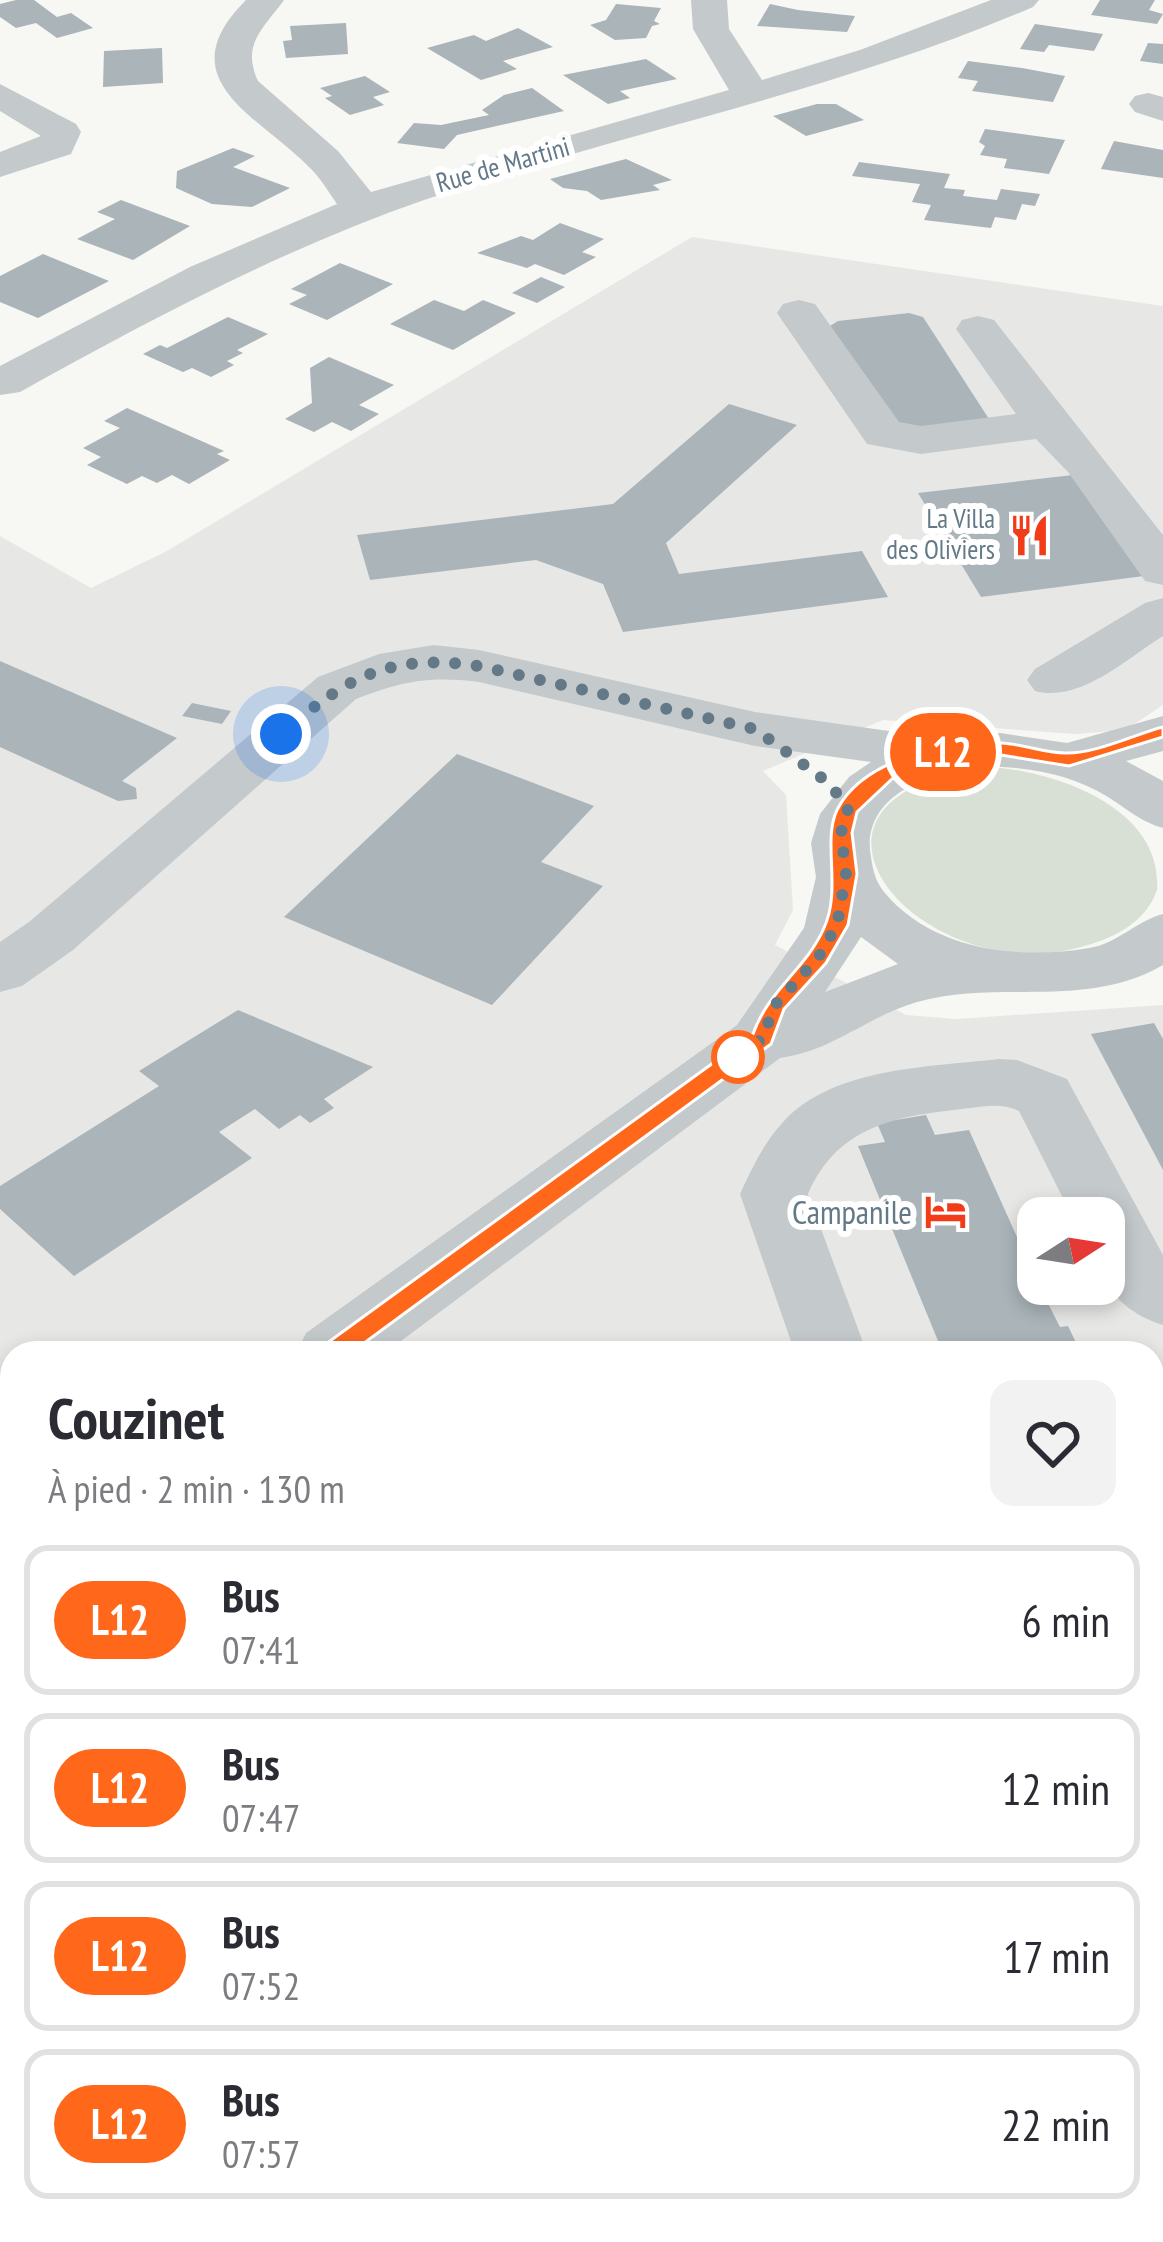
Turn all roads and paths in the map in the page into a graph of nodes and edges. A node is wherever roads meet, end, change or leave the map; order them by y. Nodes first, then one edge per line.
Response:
1 (266, 0) edge
2 (709, 0) edge
3 (1021, 0) edge
4 (727, 52) junction
5 (804, 79) junction
6 (754, 93) junction
7 (0, 95) edge
8 (319, 154) junction
9 (0, 165) edge
10 (413, 190) junction
11 (366, 208) junction
12 (799, 313) dead end
13 (978, 329) dead end
14 (1, 390) edge
15 (1047, 424) junction
16 (1085, 462) junction
17 (907, 483) dead end
18 (1163, 570) edge
19 (1163, 614) edge
20 (1054, 680) dead end
21 (755, 729) junction
22 (1163, 733) edge
23 (933, 754) junction
24 (1069, 760) junction
25 (848, 809) junction
26 (1163, 810) edge
27 (846, 874) junction
28 (1163, 934) edge
29 (51, 936) junction
30 (981, 970) junction
31 (1137, 970) edge
32 (0, 971) edge
33 (0, 1021) edge
34 (763, 1038) junction
35 (1163, 1298) edge
36 (348, 1341) edge
37 (827, 1341) edge

1 - 8 street
2 - 4 street
3 - 5 street, Rue de Martini
4 - 5 street
4 - 6 street
5 - 6 street, Rue de Martini
6 - 10 street, Rue de Martini
7 - 9 street
8 - 10 street
8 - 11 street
10 - 11 street, Rue de Martini
11 - 14 street, Rue de Martini
12 - 15 street
13 - 15 street
15 - 16 street
16 - 17 street
16 - 18 street
19 - 20 street
21 - 23 street
21 - 25 street
21 - 29 street
22 - 24 street
23 - 24 street
23 - 25 street
24 - 26 street
25 - 27 street
27 - 30 street
27 - 34 street
28 - 31 street
29 - 32 street
29 - 33 street
30 - 31 street
30 - 34 street
34 - 36 street
35 - 37 street

